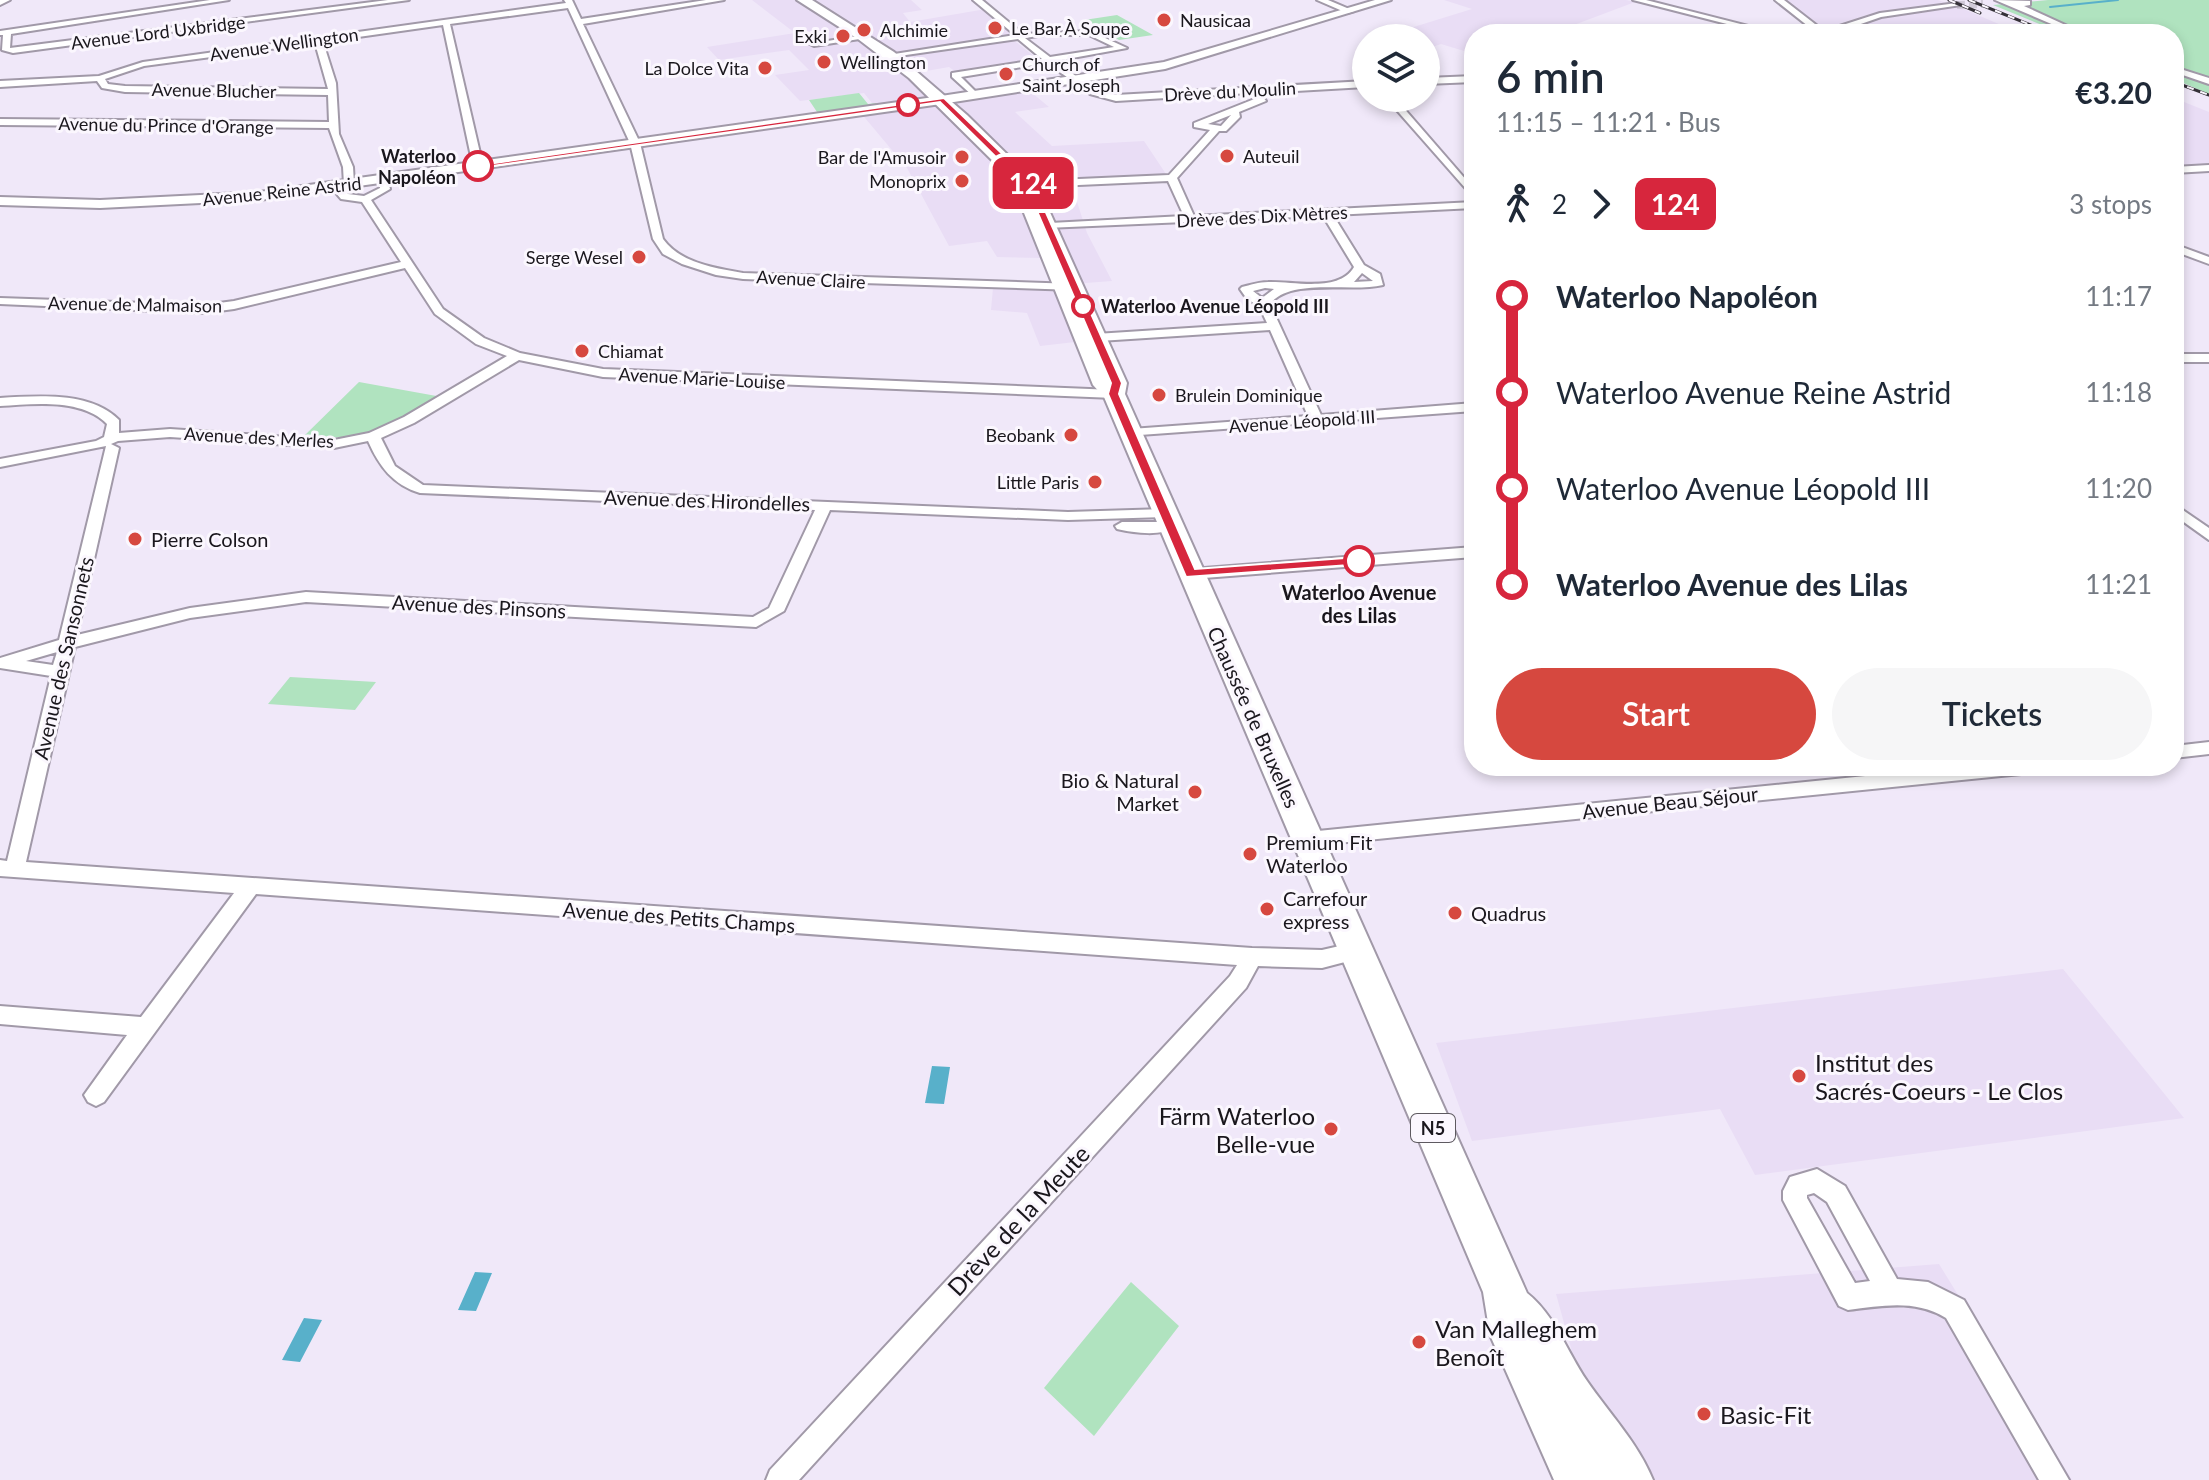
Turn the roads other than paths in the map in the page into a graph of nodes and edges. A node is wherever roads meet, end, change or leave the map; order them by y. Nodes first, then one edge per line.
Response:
1 (225, 0) edge
2 (405, 0) edge
3 (720, 0) edge
4 (803, 0) edge
5 (977, 0) edge
6 (1321, 0) edge
7 (1386, 0) edge
8 (1637, 0) edge
9 (1779, 0) edge
10 (1995, 1) edge
11 (569, 2) edge
12 (2016, 3) edge
13 (117, 5) dead end
14 (1957, 5) dead end
15 (1350, 11) junction
16 (99, 18) junction
17 (446, 21) junction
18 (579, 22) junction
19 (1735, 24) edge
20 (1810, 24) edge
21 (1853, 24) edge
22 (2060, 24) edge
23 (3, 32) edge
24 (1019, 34) junction
25 (866, 36) junction
26 (318, 39) junction
27 (992, 40) junction
28 (821, 46) dead end
29 (892, 55) junction
30 (960, 56) dead end
31 (1049, 61) junction
32 (2184, 72) edge
33 (100, 78) junction
34 (1074, 79) junction
35 (1464, 79) edge
36 (1440, 80) edge
37 (2209, 81) edge
38 (0, 84) edge
39 (1352, 85) edge
40 (1251, 90) junction
41 (333, 92) junction
42 (974, 94) junction
43 (1094, 94) dead end
44 (941, 100) junction
45 (1233, 111) junction
46 (1402, 112) edge
47 (0, 122) edge
48 (332, 125) junction
49 (1215, 130) junction
50 (635, 143) junction
51 (478, 166) junction
52 (2209, 168) edge
53 (2184, 169) edge
54 (1172, 178) junction
55 (384, 179) junction
56 (1464, 183) edge
57 (342, 185) junction
58 (1025, 185) junction
59 (365, 199) junction
60 (0, 201) edge
61 (1464, 206) edge
62 (1327, 213) junction
63 (1190, 219) junction
64 (1045, 230) junction
65 (2184, 251) edge
66 (2209, 261) edge
67 (409, 264) junction
68 (1360, 267) junction
69 (1337, 283) junction
70 (1294, 287) junction
71 (1069, 288) junction
72 (0, 301) edge
73 (1264, 304) junction
74 (1273, 326) junction
75 (1090, 338) junction
76 (517, 356) junction
77 (2184, 358) edge
78 (2209, 358) edge
79 (1114, 394) junction
80 (0, 402) edge
81 (1464, 408) edge
82 (1317, 420) junction
83 (1131, 433) junction
84 (373, 436) junction
85 (112, 442) junction
86 (0, 463) edge
87 (825, 505) junction
88 (2184, 516) edge
89 (1168, 520) junction
90 (2209, 535) edge
91 (1464, 553) edge
92 (1191, 574) junction
93 (67, 642) junction
94 (1, 663) edge
95 (60, 672) junction
96 (2209, 748) edge
97 (2184, 751) edge
98 (1932, 776) edge
99 (1308, 839) junction
100 (8, 869) edge
101 (249, 888) junction
102 (1357, 951) junction
103 (1252, 957) junction
104 (0, 1015) edge
105 (144, 1027) junction
106 (96, 1095) dead end
107 (1891, 1293) junction
108 (1509, 1304) junction
109 (780, 1480) edge
110 (1578, 1480) edge
111 (1629, 1480) edge
112 (2055, 1480) edge

1 - 16 street
2 - 23 street, Avenue Lord Uxbridge
3 - 18 street
4 - 25 main road, Chaussée de Bruxelles / N5
5 - 24 street
6 - 15 street
7 - 15 street, Avenue Reine Astrid
8 - 19 street
9 - 20 street
10 - 12 street
11 - 17 street, Avenue Wellington
11 - 18 street, Avenue Claire
12 - 22 street
13 - 16 street
14 - 21 street
15 - 34 street, Avenue Reine Astrid
16 - 23 street
17 - 26 street, Avenue Wellington
17 - 51 street
18 - 50 street, Avenue Claire
24 - 27 street
24 - 31 street
24 - 31 street
25 - 28 street
25 - 29 main road, Chaussée de Bruxelles / N5
26 - 33 street, Avenue Wellington
26 - 41 street
27 - 29 street
27 - 30 street
29 - 44 main road, Chaussée de Bruxelles / N5
31 - 34 street
31 - 42 street
32 - 37 street
33 - 38 street, Avenue Wellington
33 - 41 street, Avenue Blucher
34 - 42 street, Avenue Reine Astrid
35 - 36 street
39 - 40 street, Drève du Moulin
40 - 43 street, Drève du Moulin
40 - 45 street
41 - 48 street
42 - 44 street, Avenue Reine Astrid
44 - 50 street, Avenue Reine Astrid
44 - 58 main road, Chaussée de Bruxelles / N5
45 - 49 street
45 - 49 street
46 - 56 street
47 - 48 street, Avenue du Prince d'Orange
48 - 57 street
49 - 54 street
50 - 51 street, Avenue Reine Astrid
50 - 71 street, Avenue Claire
51 - 55 street, Avenue Reine Astrid
52 - 53 street
54 - 58 street
54 - 63 street
55 - 57 street, Avenue Reine Astrid
55 - 59 street
57 - 59 street
57 - 60 street, Avenue Reine Astrid
58 - 64 main road, Chaussée de Bruxelles / N5
58 - 64 main road, Chaussée de Bruxelles / N5
59 - 67 street, Avenue Marie-Louise
61 - 62 street, Drève des Dix Mètres
62 - 63 street, Drève des Dix Mètres
62 - 68 street
63 - 64 street, Drève des Dix Mètres
64 - 71 main road, Chaussée de Bruxelles / N5
65 - 66 street
67 - 72 street, Avenue de Malmaison
67 - 76 street, Avenue Marie-Louise
68 - 69 street
68 - 69 street
69 - 70 street
70 - 73 street
70 - 73 street
71 - 75 main road, Chaussée de Bruxelles / N5
73 - 74 street
74 - 75 street
74 - 82 street
75 - 79 main road, Chaussée de Bruxelles / N5
76 - 79 street, Avenue Marie-Louise
76 - 84 street, Avenue des Merles
77 - 78 street
79 - 83 main road, Chaussée de Bruxelles / N5
80 - 85 street
81 - 82 street, Avenue Léopold III
82 - 83 street, Avenue Léopold III
83 - 89 main road, Chaussée de Bruxelles / N5
84 - 85 street, Avenue des Merles
84 - 87 street, Avenue des Hirondelles
85 - 86 street, Avenue des Merles
85 - 93 street, Avenue des Sansonnets
87 - 89 street, Avenue des Hirondelles
87 - 93 street, Avenue des Pinsons
88 - 90 street
89 - 92 main road, Chaussée de Bruxelles / N5
91 - 92 street
92 - 99 main road, Chaussée de Bruxelles / N5
93 - 94 street, Avenue des Pinsons
93 - 95 street, Avenue des Sansonnets
94 - 95 street
95 - 100 street, Avenue des Sansonnets
96 - 97 street
98 - 99 street, Avenue Beau Séjour
99 - 102 main road, Chaussée de Bruxelles / N5
100 - 101 street, Avenue des Petits Champs
101 - 103 street, Avenue des Petits Champs
101 - 105 street
102 - 103 street, Avenue des Petits Champs
102 - 108 main road, Chaussée de Bruxelles / N5
103 - 109 street, Drève de la Meute
104 - 105 street
105 - 106 street
107 - 107 street
107 - 112 street
108 - 110 main road, Chaussée de Bruxelles / N5
108 - 111 main road, Chaussée de Bruxelles / N5

